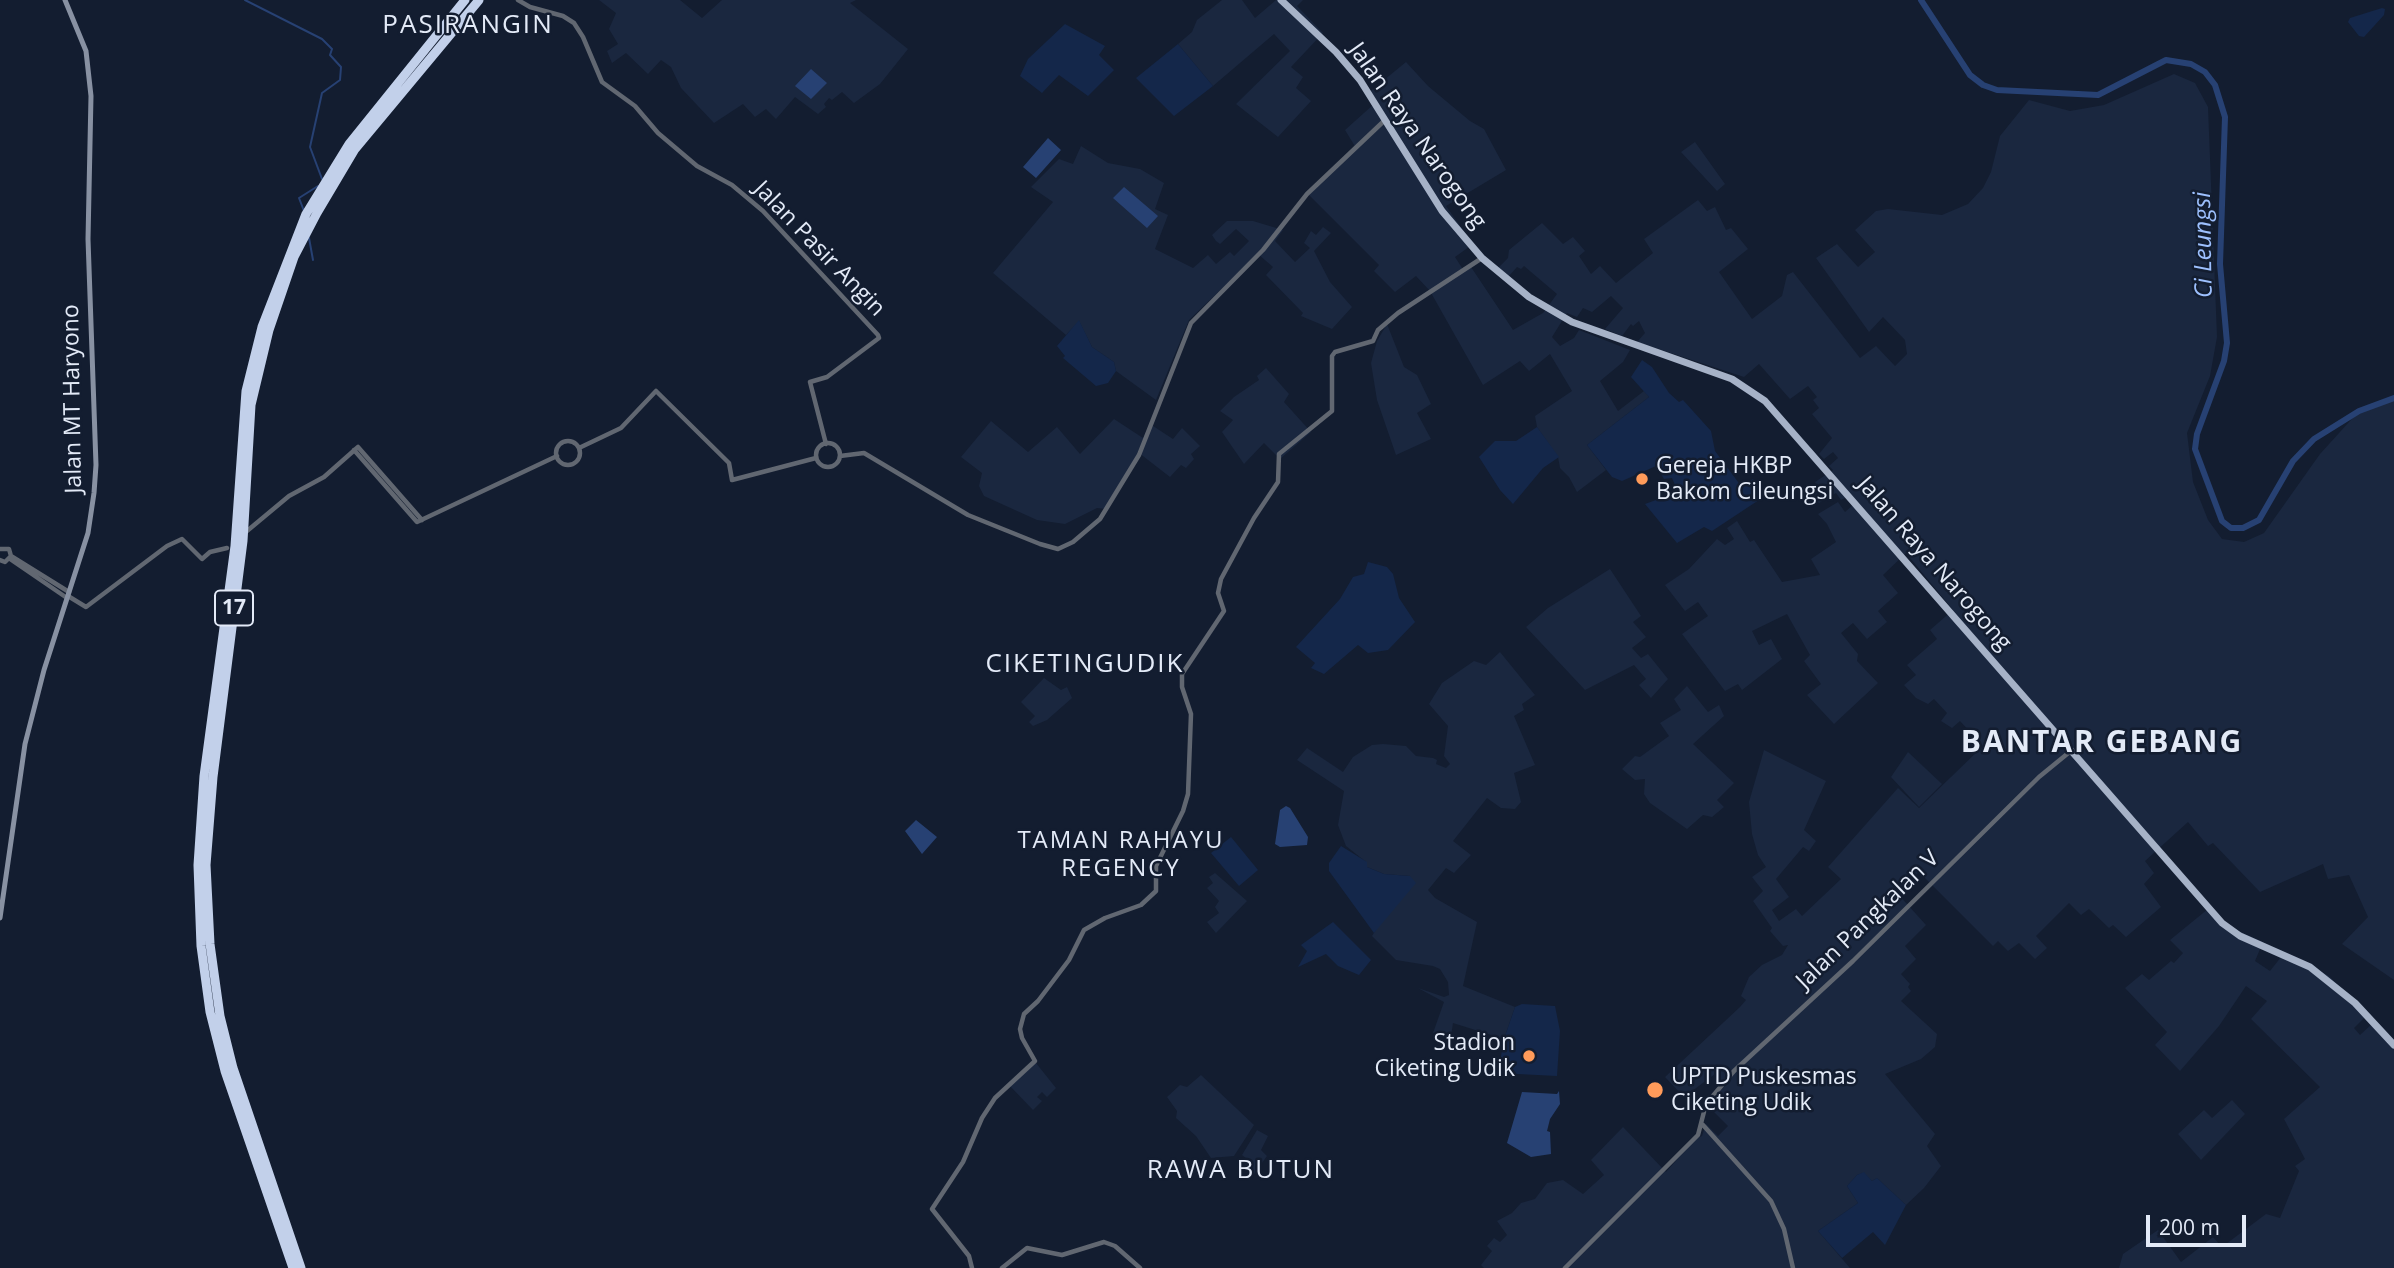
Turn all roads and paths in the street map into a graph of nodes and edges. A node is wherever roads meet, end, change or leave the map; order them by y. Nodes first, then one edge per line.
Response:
1 (65, 0) edge
2 (465, 0) edge
3 (479, 0) edge
4 (518, 0) edge
5 (1281, 0) edge
6 (1385, 120) junction
7 (1482, 258) junction
8 (826, 443) junction
9 (579, 448) junction
10 (557, 456) junction
11 (840, 456) junction
12 (816, 458) junction
13 (247, 531) dead end
14 (227, 548) dead end
15 (0, 549) edge
16 (10, 558) junction
17 (0, 560) edge
18 (68, 595) junction
19 (2072, 750) junction
20 (0, 918) edge
21 (2394, 1045) edge
22 (1703, 1124) junction
23 (293, 1268) edge
24 (301, 1268) edge
25 (972, 1268) edge
26 (1002, 1268) edge
27 (1140, 1268) edge
28 (1565, 1268) edge
29 (1793, 1268) edge

1 - 18 main road, Jalan MT Haryono
2 - 23 highway, 17
3 - 24 highway, 17
4 - 8 street, Jalan Pasir Angin
5 - 6 main road, Jalan Raya Narogong
6 - 7 main road, Jalan Raya Narogong
6 - 11 street
7 - 19 main road, Jalan Raya Narogong
7 - 25 street
8 - 11 street
8 - 12 street
9 - 10 street
9 - 10 street
9 - 12 street
10 - 13 street
11 - 12 street
14 - 18 street
15 - 16 street
16 - 17 street
16 - 18 street
18 - 20 main road, Jalan MT Haryono
19 - 21 main road, Jalan Raya Narogong
19 - 22 street, Jalan Pangkalan V
22 - 28 street, Jalan Pangkalan V
22 - 29 street
26 - 27 street

